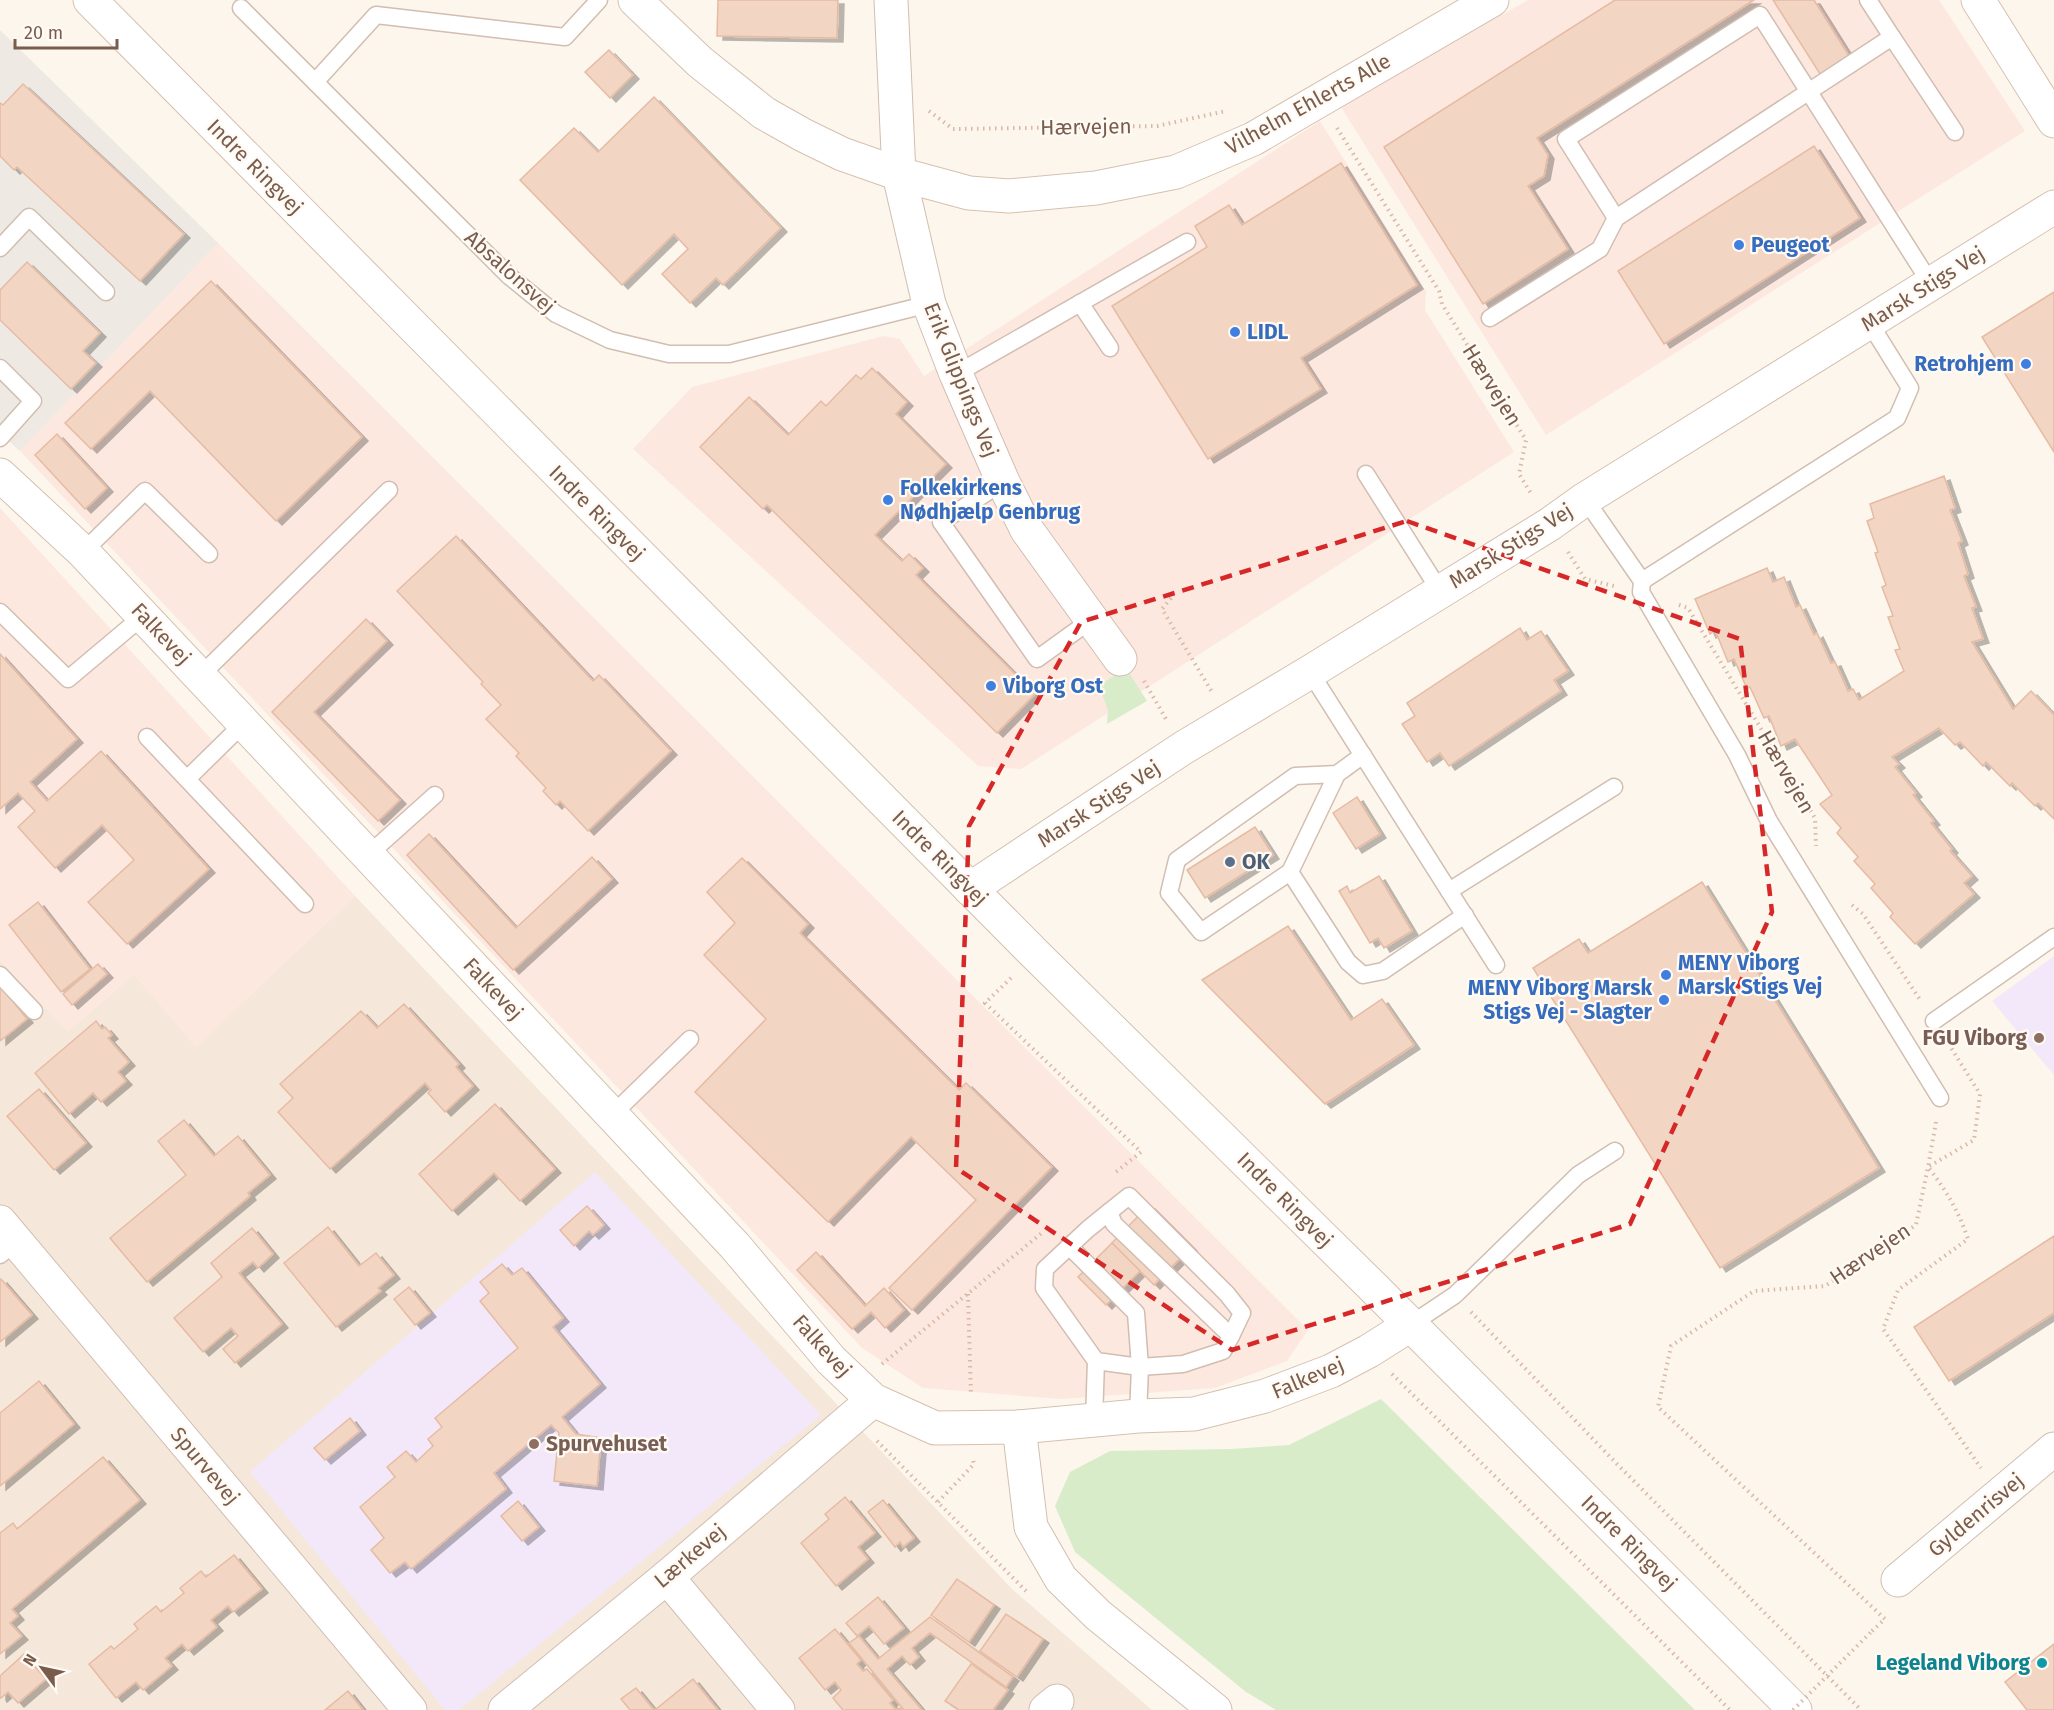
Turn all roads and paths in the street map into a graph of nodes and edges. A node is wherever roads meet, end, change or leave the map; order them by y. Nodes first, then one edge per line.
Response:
1 (90, 0) edge
2 (598, 0) edge
3 (891, 0) edge
4 (1492, 0) edge
5 (1868, 0) edge
6 (1978, 0) edge
7 (648, 4) edge
8 (241, 9) dead end
9 (1892, 37) junction
10 (315, 82) junction
11 (894, 84) junction
12 (1809, 93) junction
13 (1319, 99) junction
14 (1233, 110) dead end
15 (2054, 121) edge
16 (1955, 132) dead end
17 (899, 174) junction
18 (2054, 207) edge
19 (1616, 218) junction
20 (1187, 242) dead end
21 (0, 248) edge
22 (1931, 284) junction
23 (106, 292) dead end
24 (1080, 303) junction
25 (929, 304) junction
26 (1490, 318) dead end
27 (1869, 322) junction
28 (1110, 348) dead end
29 (0, 368) edge
30 (956, 374) junction
31 (0, 438) edge
32 (1366, 474) dead end
33 (0, 475) edge
34 (1003, 482) junction
35 (389, 490) dead end
36 (1585, 499) junction
37 (1550, 524) junction
38 (83, 552) junction
39 (209, 554) dead end
40 (1642, 587) junction
41 (1440, 591) junction
42 (1171, 598) dead end
43 (0, 612) edge
44 (143, 616) junction
45 (1091, 620) junction
46 (1120, 659) joint
47 (1310, 672) junction
48 (200, 676) junction
49 (1229, 721) junction
50 (244, 723) junction
51 (147, 736) dead end
52 (1183, 748) junction
53 (1363, 755) junction
54 (1337, 774) junction
55 (187, 779) junction
56 (1614, 787) dead end
57 (435, 795) dead end
58 (1817, 854) dead end
59 (368, 855) junction
60 (1290, 872) junction
61 (970, 889) junction
62 (1449, 891) junction
63 (305, 904) dead end
64 (1851, 904) dead end
65 (1465, 915) junction
66 (2054, 937) edge
67 (1035, 954) junction
68 (1496, 965) dead end
69 (0, 975) edge
70 (34, 1011) dead end
71 (1934, 1021) junction
72 (690, 1040) dead end
73 (1940, 1098) joint
74 (612, 1115) junction
75 (1615, 1151) dead end
76 (1929, 1167) junction
77 (1114, 1174) dead end
78 (1109, 1212) junction
79 (1050, 1226) dead end
80 (6, 1239) edge
81 (1069, 1246) junction
82 (1455, 1295) junction
83 (1410, 1325) junction
84 (1231, 1336) junction
85 (1370, 1351) junction
86 (1096, 1361) junction
87 (1140, 1367) junction
88 (863, 1408) junction
89 (1138, 1416) junction
90 (1094, 1420) junction
91 (1019, 1427) junction
92 (2054, 1449) edge
93 (2000, 1495) junction
94 (667, 1577) junction
95 (1898, 1580) dead end
96 (1029, 1594) dead end
97 (410, 1710) edge
98 (505, 1710) edge
99 (778, 1710) edge
100 (1215, 1710) edge
101 (1730, 1710) edge
102 (1794, 1710) edge
103 (1861, 1710) edge

1 - 61 street, Indre Ringvej
2 - 10 lane
3 - 11 street
4 - 13 street, Vilhelm Ehlerts Alle
5 - 9 lane
6 - 15 street
7 - 17 street, Vilhelm Ehlerts Alle
8 - 10 lane, Absalonsvej
9 - 12 lane
9 - 16 lane
10 - 25 lane, Absalonsvej
11 - 14 path, Hærvejen
11 - 17 street
12 - 19 lane
12 - 19 lane
12 - 22 lane
13 - 17 street, Vilhelm Ehlerts Alle
13 - 37 path, Hærvejen
17 - 25 street, Erik Glippings Vej
18 - 22 street, Marsk Stigs Vej
19 - 26 lane
20 - 24 lane
21 - 23 lane
22 - 27 street, Marsk Stigs Vej
24 - 28 lane
24 - 30 lane
25 - 30 street, Erik Glippings Vej
27 - 36 street, Marsk Stigs Vej
27 - 40 lane
29 - 31 lane
30 - 34 street, Erik Glippings Vej
32 - 41 lane
33 - 38 street, Falkevej
34 - 45 street, Erik Glippings Vej
34 - 45 lane
35 - 48 lane
36 - 37 street, Marsk Stigs Vej
36 - 40 lane
37 - 40 path, Hærvejen
37 - 41 street, Marsk Stigs Vej
38 - 39 lane
38 - 44 street, Falkevej
40 - 58 path, Hærvejen
40 - 73 lane
41 - 47 street, Marsk Stigs Vej
42 - 49 path
43 - 44 lane
44 - 48 street, Falkevej
45 - 46 street, Erik Glippings Vej
46 - 52 path
47 - 49 street, Marsk Stigs Vej
47 - 53 lane
48 - 50 street, Falkevej
49 - 52 street, Marsk Stigs Vej
50 - 55 lane
50 - 59 street, Falkevej
51 - 55 lane
52 - 61 street, Marsk Stigs Vej
53 - 54 lane
53 - 62 lane
54 - 60 lane
54 - 60 lane
55 - 63 lane
56 - 62 lane
57 - 59 lane
59 - 74 street, Falkevej
60 - 65 lane
61 - 67 street, Indre Ringvej
62 - 65 lane
64 - 71 path
65 - 68 lane
66 - 71 lane
67 - 77 path
67 - 83 street, Indre Ringvej
69 - 70 lane
71 - 76 path
72 - 74 lane
73 - 76 path
74 - 88 street, Falkevej
75 - 82 lane
76 - 93 path
76 - 102 path, Hærvejen, bridge
78 - 81 lane
78 - 84 lane
78 - 84 lane
79 - 88 path
80 - 97 street, Spurvevej
81 - 86 lane
81 - 87 lane
82 - 83 lane
82 - 103 path
83 - 85 street, Falkevej
83 - 102 street, Indre Ringvej
84 - 87 lane
85 - 89 street, Falkevej
85 - 101 path
86 - 87 lane
86 - 90 lane
87 - 89 lane
88 - 91 street, Falkevej
88 - 94 street, Lærkevej
88 - 96 path
89 - 90 street, Falkevej
90 - 91 street, Falkevej
91 - 100 street
92 - 93 street, Gyldenrisvej
93 - 95 street, Gyldenrisvej
94 - 98 street, Lærkevej
94 - 99 street

